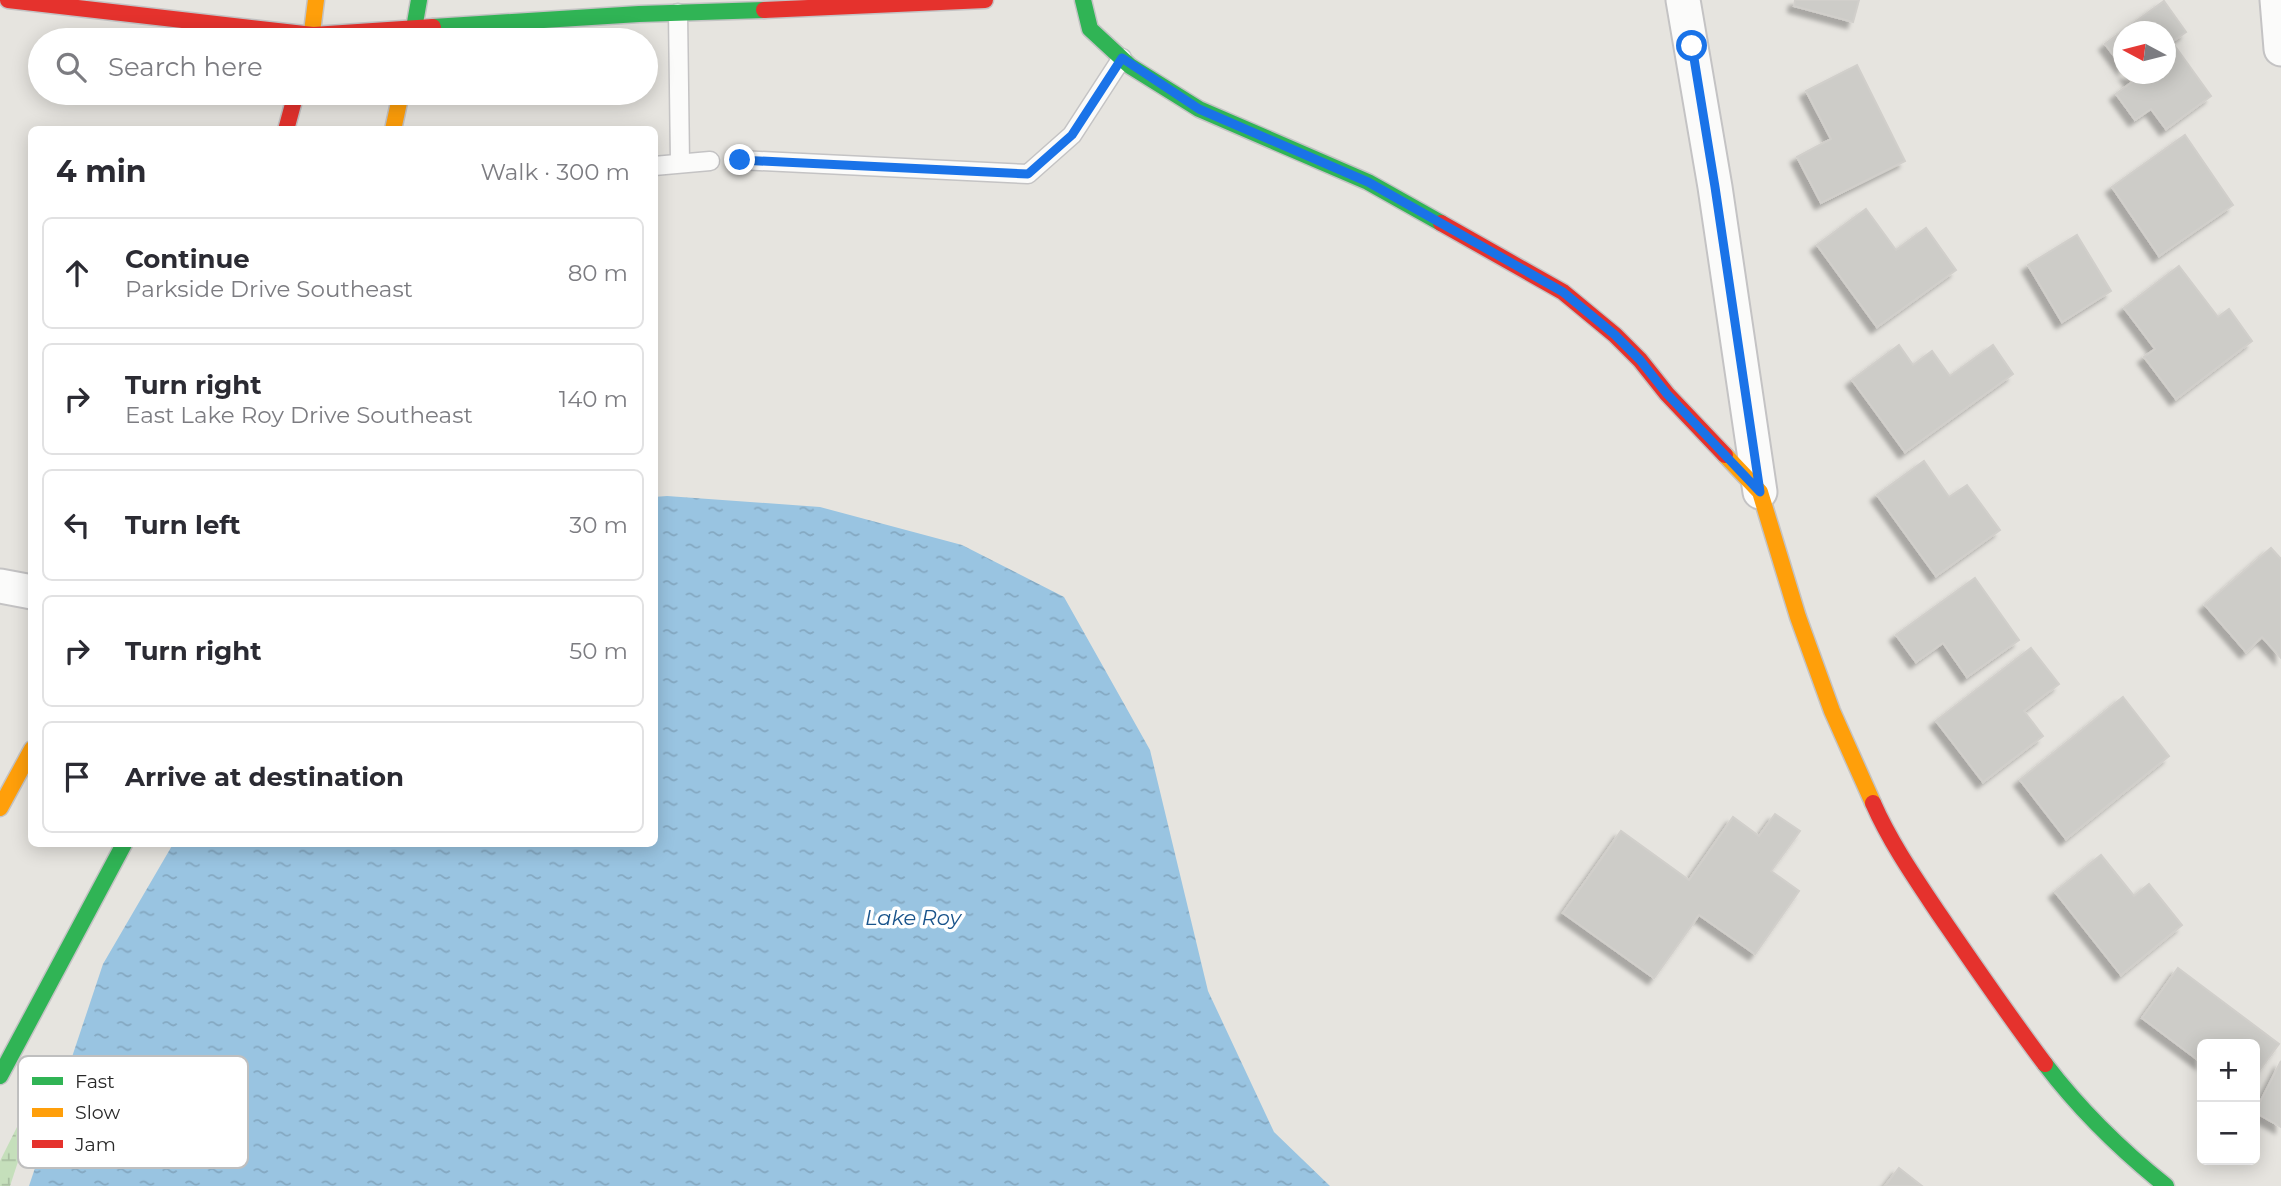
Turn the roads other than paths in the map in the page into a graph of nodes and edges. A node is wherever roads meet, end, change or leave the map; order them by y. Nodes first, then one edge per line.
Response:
1 (8, 0) edge
2 (316, 0) edge
3 (419, 0) edge
4 (985, 0) edge
5 (1083, 0) edge
6 (1683, 0) edge
7 (2277, 0) edge
8 (65, 4) edge
9 (792, 5) edge
10 (678, 13) junction
11 (239, 28) edge
12 (313, 28) edge
13 (415, 28) edge
14 (453, 28) edge
15 (2281, 49) edge
16 (1122, 58) junction
17 (293, 105) edge
18 (398, 105) edge
19 (287, 126) edge
20 (394, 126) edge
21 (740, 160) dead end
22 (710, 161) dead end
23 (680, 163) junction
24 (658, 166) edge
25 (1760, 492) junction
26 (0, 586) edge
27 (28, 591) edge
28 (28, 756) edge
29 (0, 808) edge
30 (114, 847) edge
31 (122, 847) edge
32 (100, 891) junction
33 (0, 1076) edge
34 (2166, 1186) edge

1 - 8 street
2 - 12 street
3 - 13 street
4 - 9 street
5 - 16 street
6 - 25 street
7 - 15 street
8 - 11 street
9 - 10 street
10 - 14 street
10 - 23 lane
16 - 21 lane
16 - 25 street
17 - 19 street
18 - 20 street
22 - 23 lane
23 - 24 lane
25 - 34 street
26 - 27 street
28 - 29 street
30 - 32 street
31 - 32 street
32 - 33 street

